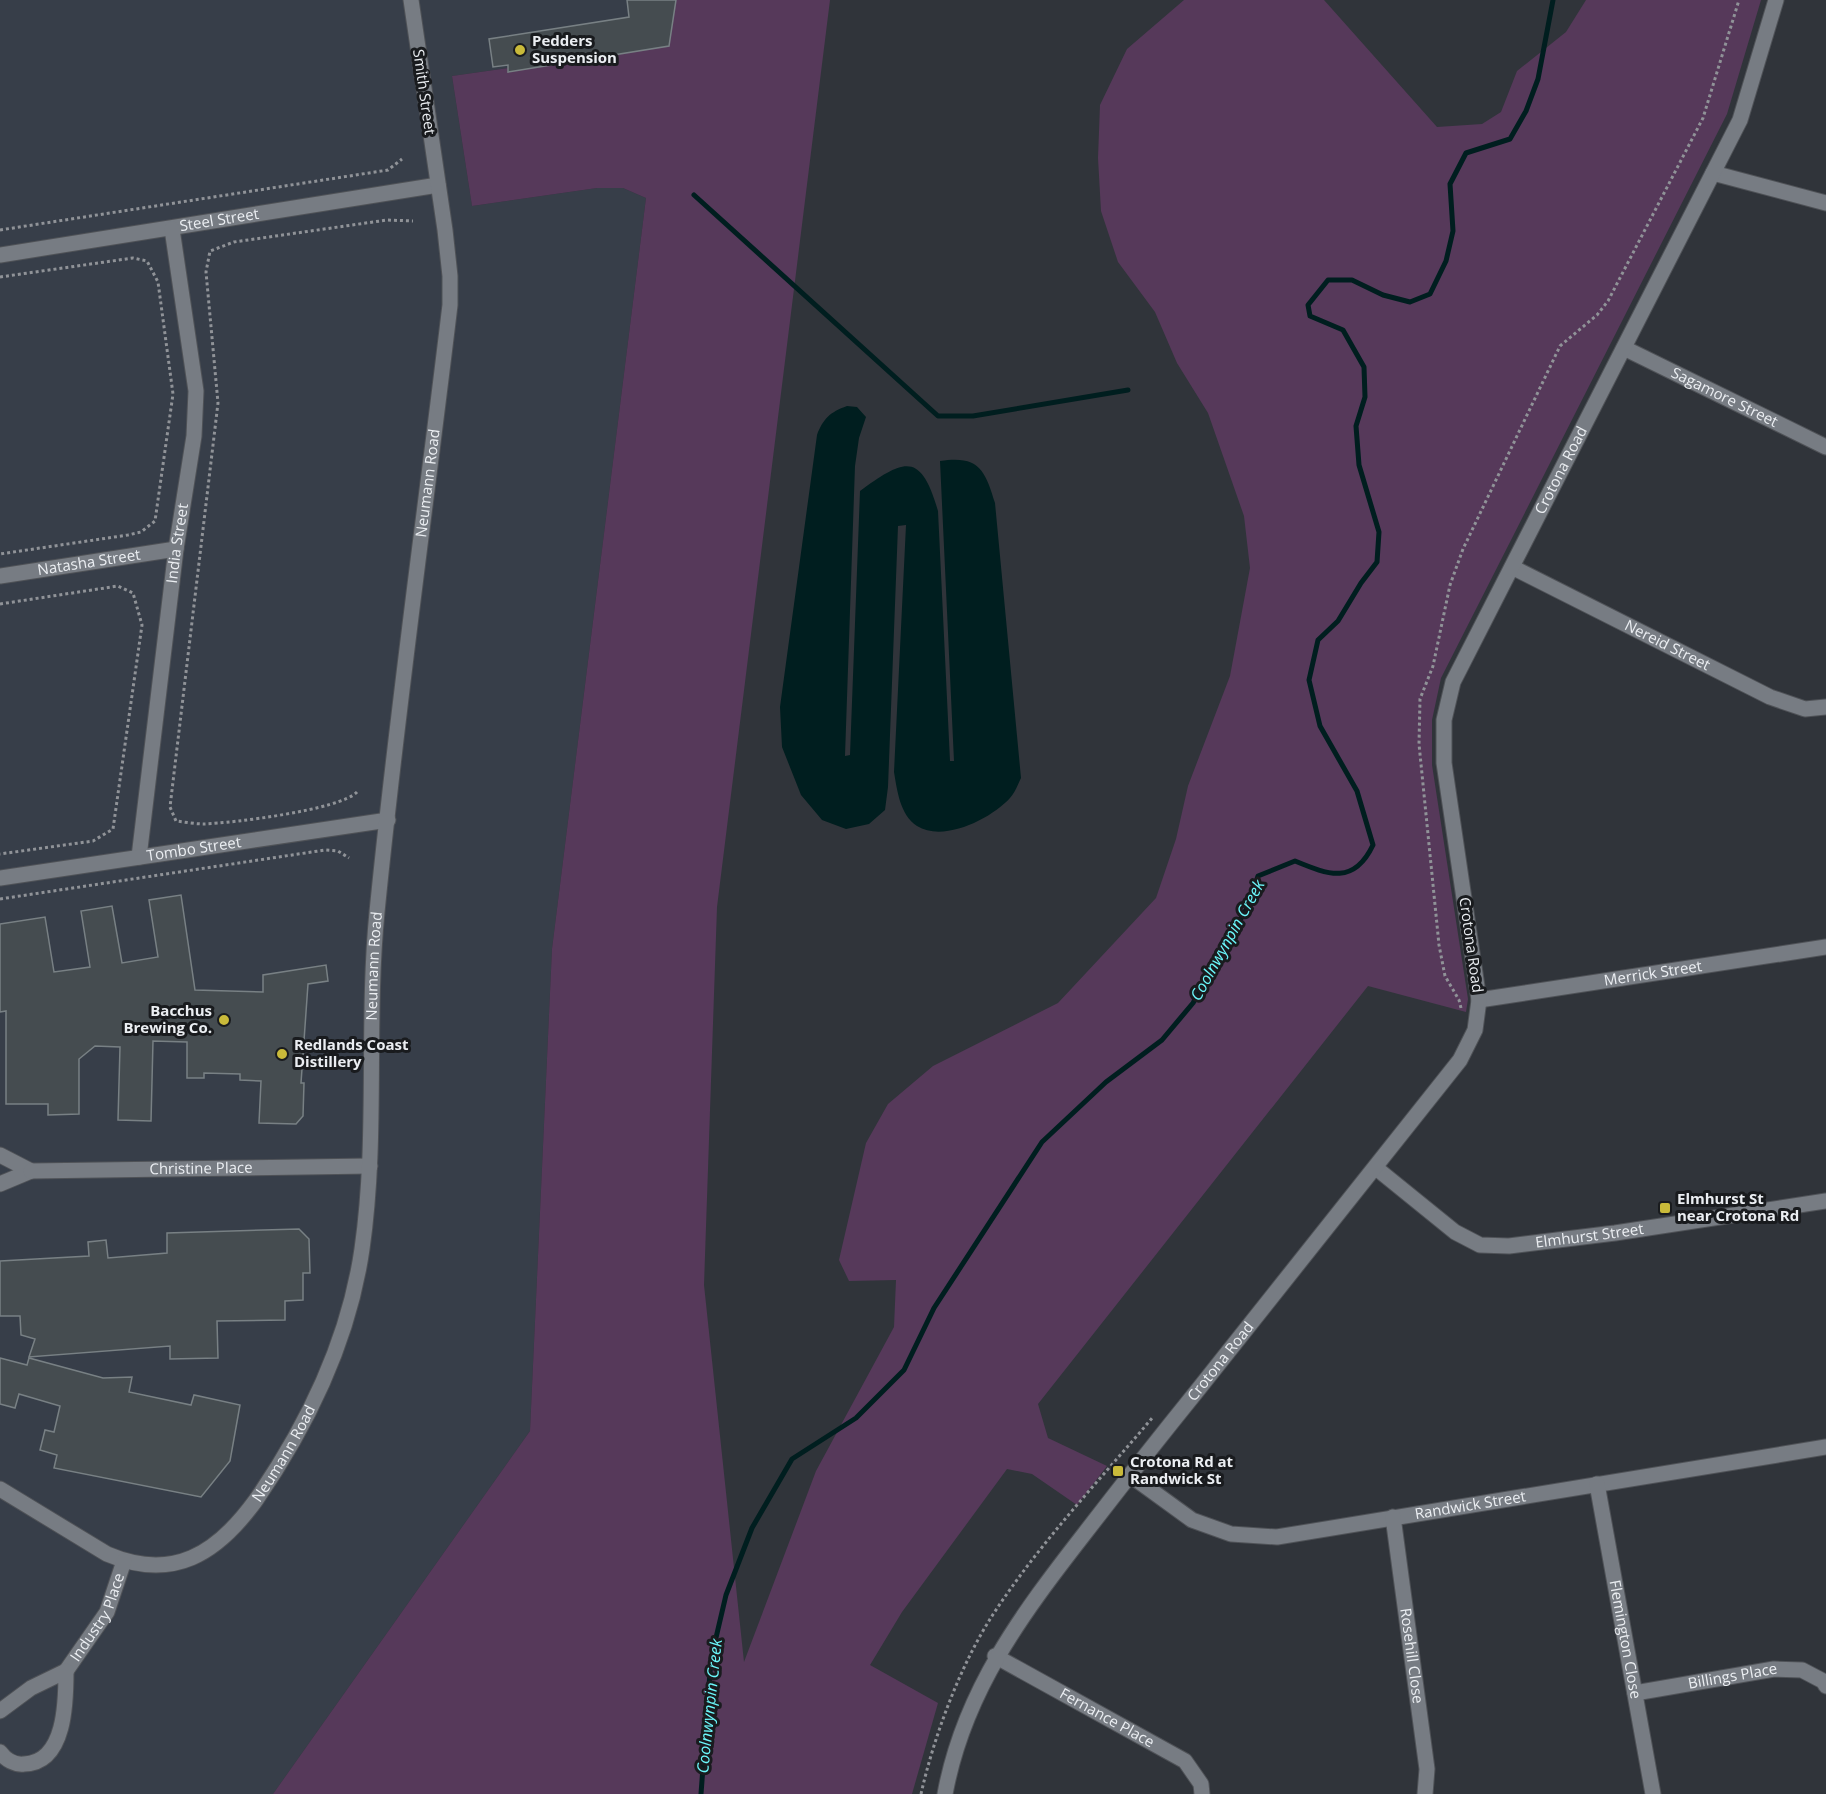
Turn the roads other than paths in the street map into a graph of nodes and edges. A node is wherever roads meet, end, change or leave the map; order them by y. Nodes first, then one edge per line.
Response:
1 (411, 0) edge
2 (1776, 0) edge
3 (1713, 173) junction
4 (438, 185) junction
5 (1826, 203) edge
6 (172, 229) junction
7 (0, 255) edge
8 (1624, 348) junction
9 (1826, 447) edge
10 (176, 549) junction
11 (1512, 567) junction
12 (0, 576) edge
13 (1826, 707) edge
14 (388, 820) junction
15 (139, 857) junction
16 (0, 878) edge
17 (1826, 947) edge
18 (1479, 1000) junction
19 (0, 1155) edge
20 (370, 1166) junction
21 (1376, 1168) junction
22 (31, 1171) junction
23 (0, 1184) edge
24 (1826, 1201) edge
25 (1826, 1447) edge
26 (1130, 1475) junction
27 (1597, 1484) junction
28 (0, 1489) edge
29 (1393, 1517) junction
30 (124, 1562) junction
31 (995, 1656) junction
32 (66, 1671) junction
33 (1826, 1686) edge
34 (1635, 1693) junction
35 (0, 1711) edge
36 (0, 1752) edge
37 (945, 1794) edge
38 (1202, 1794) edge
39 (1425, 1794) edge
40 (1653, 1794) edge

1 - 4 street, Smith Street
2 - 3 street, Crotona Road
3 - 5 street
3 - 8 street, Crotona Road
4 - 6 street, Steel Street
4 - 14 street, Neumann Road
6 - 7 street, Steel Street
6 - 10 street, India Street
8 - 9 street, Sagamore Street
8 - 11 street, Crotona Road
10 - 12 street, Natasha Street
10 - 15 street, India Street
11 - 13 street, Nereid Street
11 - 18 street, Crotona Road
14 - 15 street, Tombo Street
14 - 20 street, Neumann Road
15 - 16 street, Tombo Street
17 - 18 street, Merrick Street
18 - 21 street, Crotona Road
19 - 22 street, Christine Place
20 - 22 street, Christine Place
20 - 30 street, Neumann Road
21 - 24 street, Elmhurst Street
21 - 26 street, Crotona Road
22 - 23 street, Christine Place
25 - 27 street, Randwick Street
26 - 29 street, Randwick Street
26 - 31 street, Crotona Road
27 - 29 street, Randwick Street
27 - 34 street, Flemington Close
28 - 30 street, Neumann Road
29 - 39 street, Rosehill Close
30 - 32 street, Industry Place
31 - 37 street, Crotona Road
31 - 38 street, Fernance Place
32 - 35 street, Industry Place
32 - 36 street, Industry Place
33 - 34 street, Billings Place
34 - 40 street, Flemington Close

